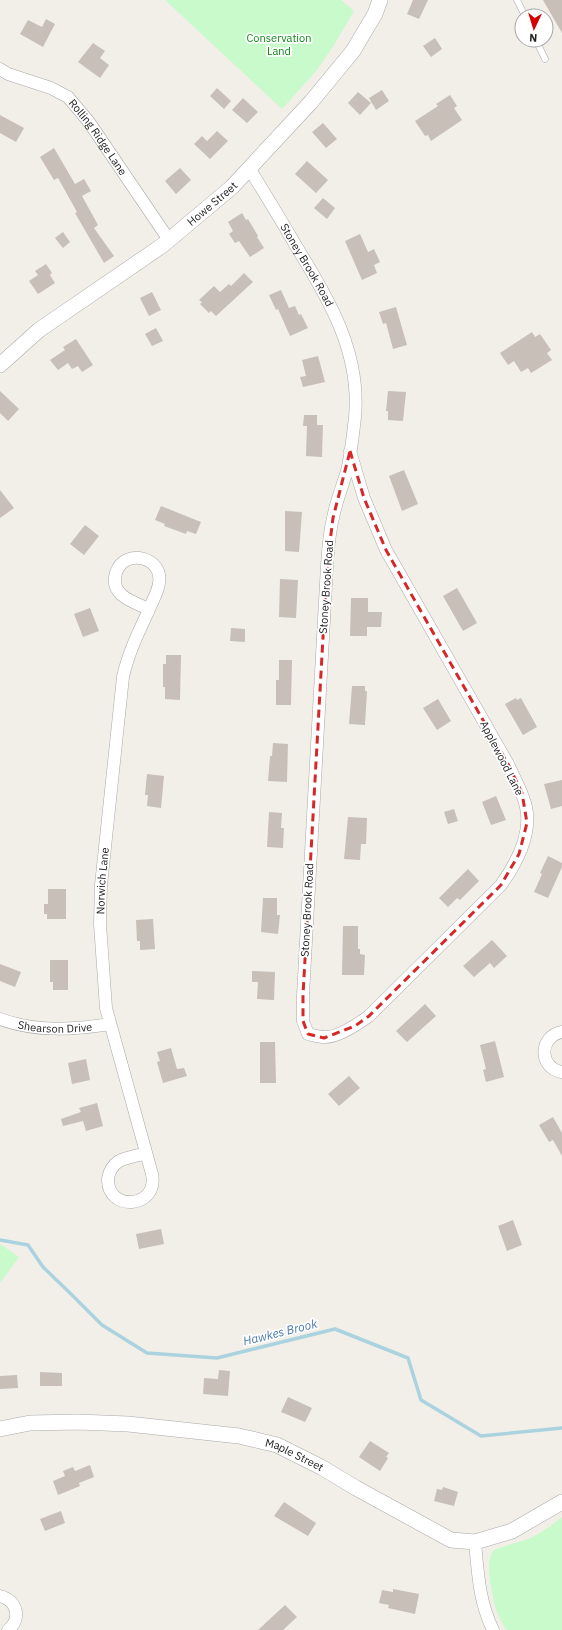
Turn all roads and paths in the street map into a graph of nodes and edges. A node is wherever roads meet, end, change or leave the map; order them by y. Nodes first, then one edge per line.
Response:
1 (380, 0) edge
2 (540, 48) edge
3 (545, 59) dead end
4 (0, 69) edge
5 (249, 168) junction
6 (169, 240) junction
7 (0, 365) edge
8 (350, 451) junction
9 (149, 609) dead end
10 (0, 1019) edge
11 (110, 1024) junction
12 (562, 1032) edge
13 (308, 1034) joint
14 (562, 1072) edge
15 (146, 1153) dead end
16 (0, 1429) edge
17 (562, 1502) edge
18 (475, 1542) junction
19 (0, 1596) edge
20 (8, 1630) edge
21 (493, 1630) edge

1 - 5 street, Howe Street
2 - 3 lane
4 - 6 street, Rolling Ridge Lane
5 - 6 street, Howe Street
5 - 8 street, Stoney Brook Road
6 - 7 street, Howe Street
8 - 13 street, Stoney Brook Road
8 - 13 street, Applewood Lane
9 - 11 street, Norwich Lane
10 - 11 street, Shearson Drive
11 - 15 street, Norwich Lane
12 - 14 street
16 - 18 street, Maple Street
17 - 18 street, Maple Street
18 - 21 street
19 - 20 street

